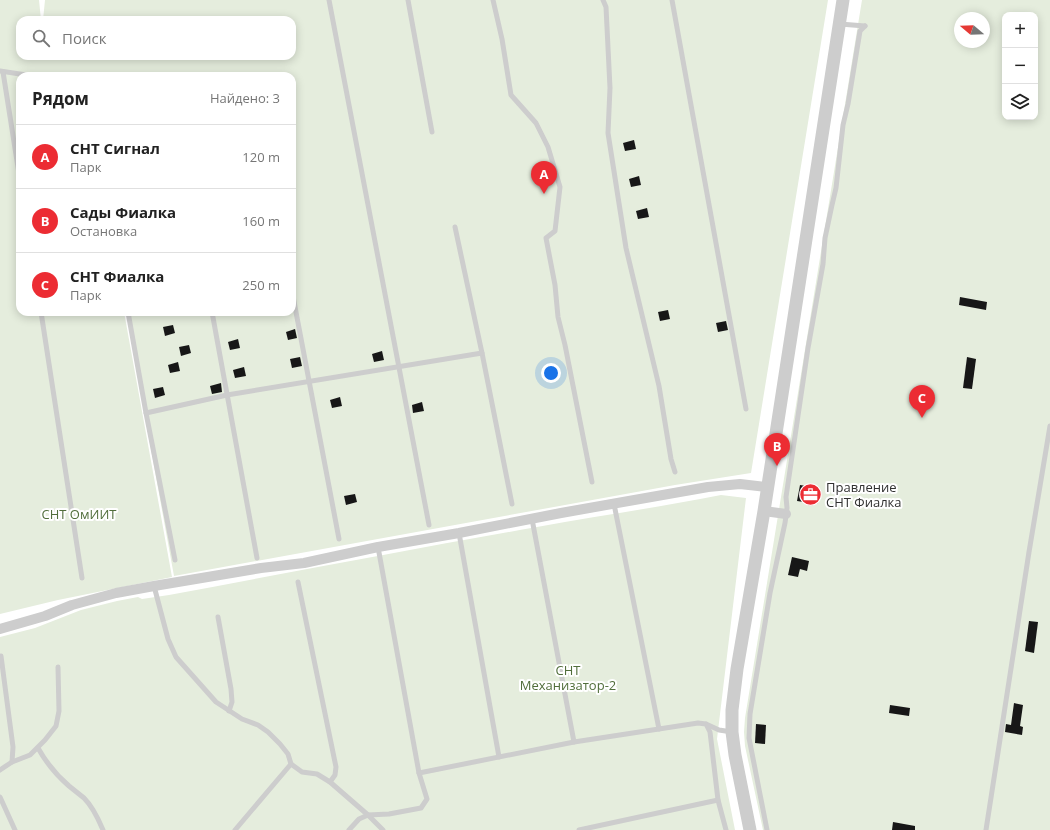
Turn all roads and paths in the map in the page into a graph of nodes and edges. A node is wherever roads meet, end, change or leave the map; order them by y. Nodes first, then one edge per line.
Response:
1 (329, 0) edge
2 (408, 0) edge
3 (494, 0) edge
4 (603, 0) edge
5 (672, 0) edge
6 (843, 0) edge
7 (840, 24) junction
8 (2, 72) edge
9 (16, 74) edge
10 (432, 132) dead end
11 (16, 156) edge
12 (455, 227) dead end
13 (296, 312) edge
14 (42, 316) edge
15 (129, 316) edge
16 (213, 316) edge
17 (482, 353) junction
18 (399, 367) junction
19 (309, 381) junction
20 (227, 395) junction
21 (746, 409) dead end
22 (146, 413) junction
23 (1050, 426) edge
24 (675, 472) dead end
25 (592, 482) dead end
26 (767, 487) junction
27 (512, 504) dead end
28 (614, 504) junction
29 (764, 511) junction
30 (786, 514) junction
31 (532, 519) junction
32 (429, 525) dead end
33 (459, 533) junction
34 (339, 539) dead end
35 (378, 547) junction
36 (257, 558) dead end
37 (175, 560) dead end
38 (82, 578) dead end
39 (298, 582) dead end
40 (154, 586) junction
41 (218, 617) dead end
42 (0, 630) edge
43 (1, 656) dead end
44 (58, 667) dead end
45 (229, 711) junction
46 (706, 724) junction
47 (659, 729) junction
48 (732, 732) junction
49 (574, 742) junction
50 (38, 748) junction
51 (499, 757) junction
52 (12, 762) junction
53 (291, 764) junction
54 (0, 770) edge
55 (419, 774) junction
56 (330, 782) junction
57 (0, 797) edge
58 (718, 800) junction
59 (368, 815) junction
60 (15, 830) edge
61 (102, 830) edge
62 (235, 830) edge
63 (349, 830) edge
64 (383, 830) edge
65 (579, 830) edge
66 (726, 830) edge
67 (750, 830) edge
68 (767, 830) edge
69 (986, 830) edge

1 - 18 lane
2 - 10 lane
3 - 25 lane
4 - 24 lane
5 - 21 lane
6 - 7 street
7 - 26 street
7 - 30 lane
8 - 9 lane
8 - 11 lane
12 - 17 lane
13 - 19 lane
14 - 38 lane
15 - 22 lane
16 - 20 lane
17 - 18 lane
17 - 27 lane
18 - 19 lane
18 - 32 lane
19 - 20 lane
19 - 34 lane
20 - 22 lane
20 - 36 lane
22 - 37 lane
23 - 69 lane
26 - 28 street
26 - 29 street
28 - 31 street
28 - 47 lane
29 - 30 street
29 - 48 street
30 - 68 lane
31 - 33 street
31 - 49 lane
33 - 35 street
33 - 51 lane
35 - 40 street
35 - 55 lane
39 - 56 lane
40 - 42 street
40 - 45 lane
41 - 45 lane
43 - 52 lane
44 - 50 lane
45 - 53 lane
46 - 47 lane
46 - 48 lane
46 - 58 lane
47 - 49 lane
48 - 67 street
49 - 51 lane
50 - 52 lane
50 - 61 lane
51 - 55 lane
52 - 54 lane
53 - 56 lane
53 - 62 lane
55 - 59 lane
56 - 59 lane
57 - 60 lane
58 - 65 lane
58 - 66 lane
59 - 63 lane
59 - 64 lane

